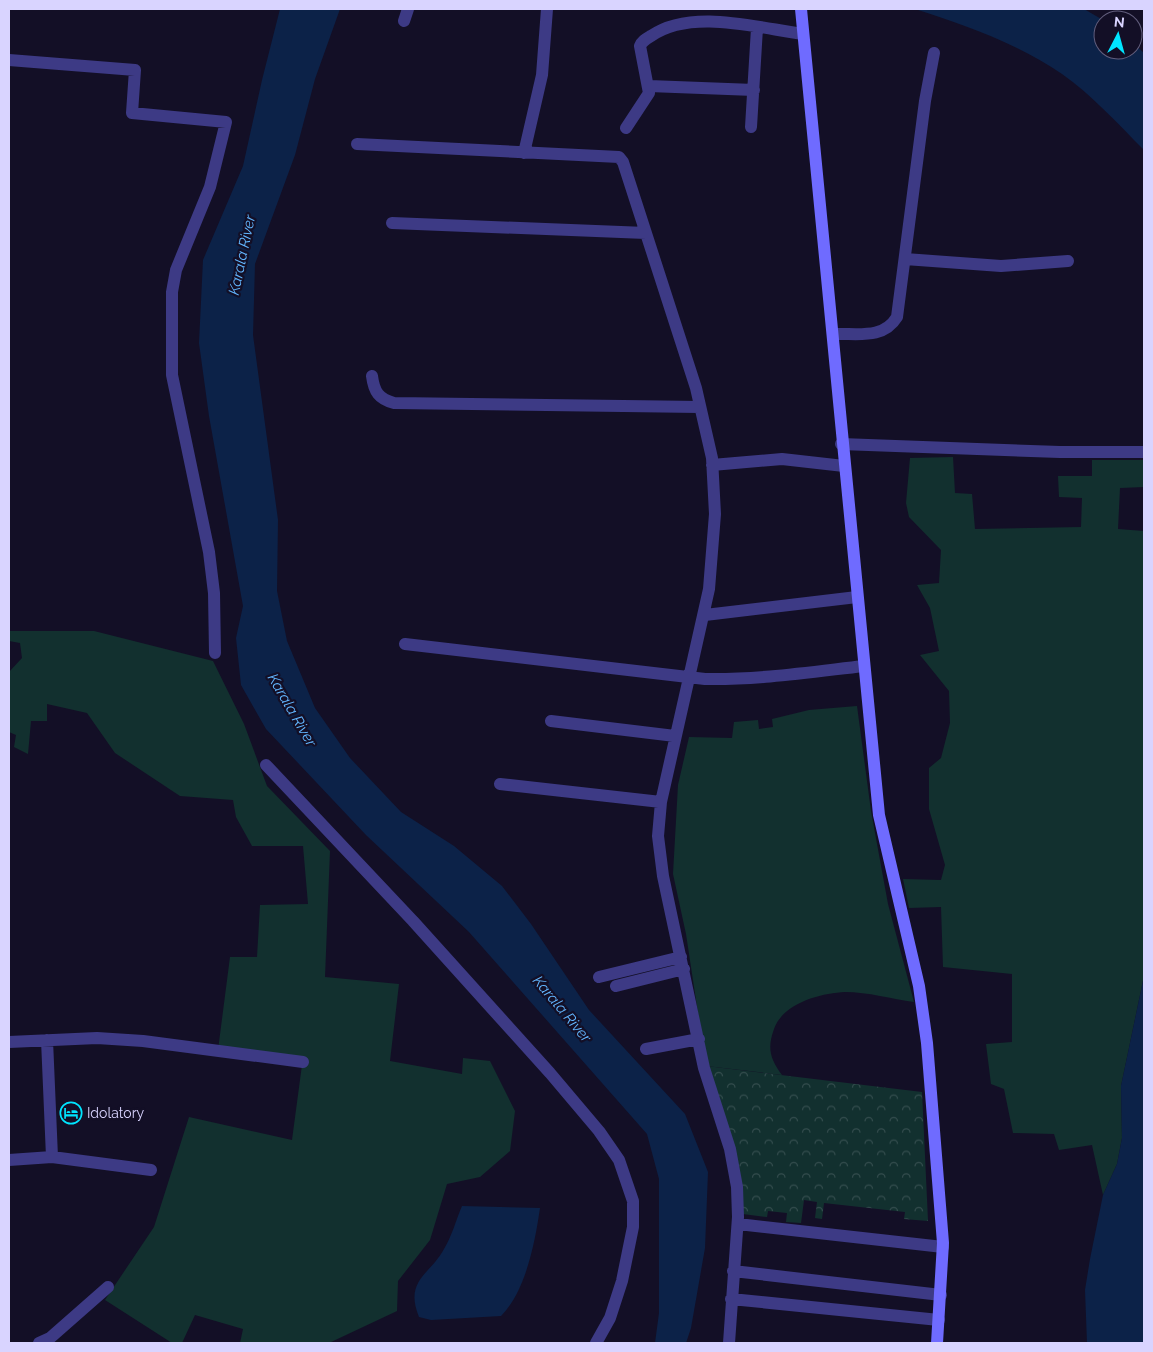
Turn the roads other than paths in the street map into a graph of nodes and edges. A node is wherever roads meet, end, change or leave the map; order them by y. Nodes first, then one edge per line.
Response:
1 (547, 9) edge
2 (800, 9) edge
3 (757, 28) junction
4 (803, 34) junction
5 (934, 53) dead end
6 (9, 60) edge
7 (649, 86) junction
8 (754, 90) junction
9 (626, 128) dead end
10 (751, 128) dead end
11 (358, 144) dead end
12 (524, 153) junction
13 (392, 223) dead end
14 (646, 233) junction
15 (905, 259) junction
16 (1068, 261) dead end
17 (833, 334) junction
18 (372, 376) dead end
19 (700, 407) junction
20 (841, 444) junction
21 (1144, 452) edge
22 (712, 465) junction
23 (844, 466) junction
24 (857, 597) junction
25 (705, 615) junction
26 (405, 644) dead end
27 (215, 653) dead end
28 (864, 666) junction
29 (689, 677) junction
30 (551, 721) dead end
31 (675, 736) junction
32 (266, 764) dead end
33 (500, 784) dead end
34 (661, 802) junction
35 (683, 963) junction
36 (599, 977) dead end
37 (616, 986) dead end
38 (698, 1038) junction
39 (47, 1040) junction
40 (9, 1042) edge
41 (646, 1049) dead end
42 (302, 1062) dead end
43 (52, 1157) junction
44 (9, 1160) edge
45 (152, 1170) dead end
46 (738, 1224) junction
47 (943, 1247) junction
48 (733, 1270) junction
49 (108, 1287) dead end
50 (941, 1295) junction
51 (731, 1299) junction
52 (939, 1320) junction
53 (39, 1343) edge
54 (596, 1343) edge
55 (729, 1343) edge
56 (937, 1343) edge

1 - 12 street
2 - 4 main road
3 - 4 street
3 - 7 street
3 - 8 street
4 - 17 main road
5 - 15 street
6 - 27 street
7 - 8 street
7 - 9 street
8 - 10 street
11 - 12 street
12 - 14 street
13 - 14 street
14 - 19 street
15 - 16 street
15 - 17 street
17 - 20 main road
18 - 19 street
19 - 22 street
20 - 21 street
20 - 23 main road
22 - 23 street
22 - 25 street
23 - 24 main road
24 - 25 street
24 - 28 main road
25 - 29 street
26 - 29 street
28 - 29 street
28 - 47 main road
29 - 31 street
30 - 31 street
31 - 34 street
32 - 54 street
33 - 34 street
34 - 35 street
35 - 36 street
35 - 37 street
35 - 38 street
38 - 41 street
38 - 46 street
39 - 40 street
39 - 42 street
39 - 43 street
43 - 44 street
43 - 45 street
46 - 47 street
46 - 48 street
47 - 50 main road
48 - 50 street
48 - 51 street
49 - 53 street
50 - 52 main road
51 - 52 street
51 - 55 street
52 - 56 main road

